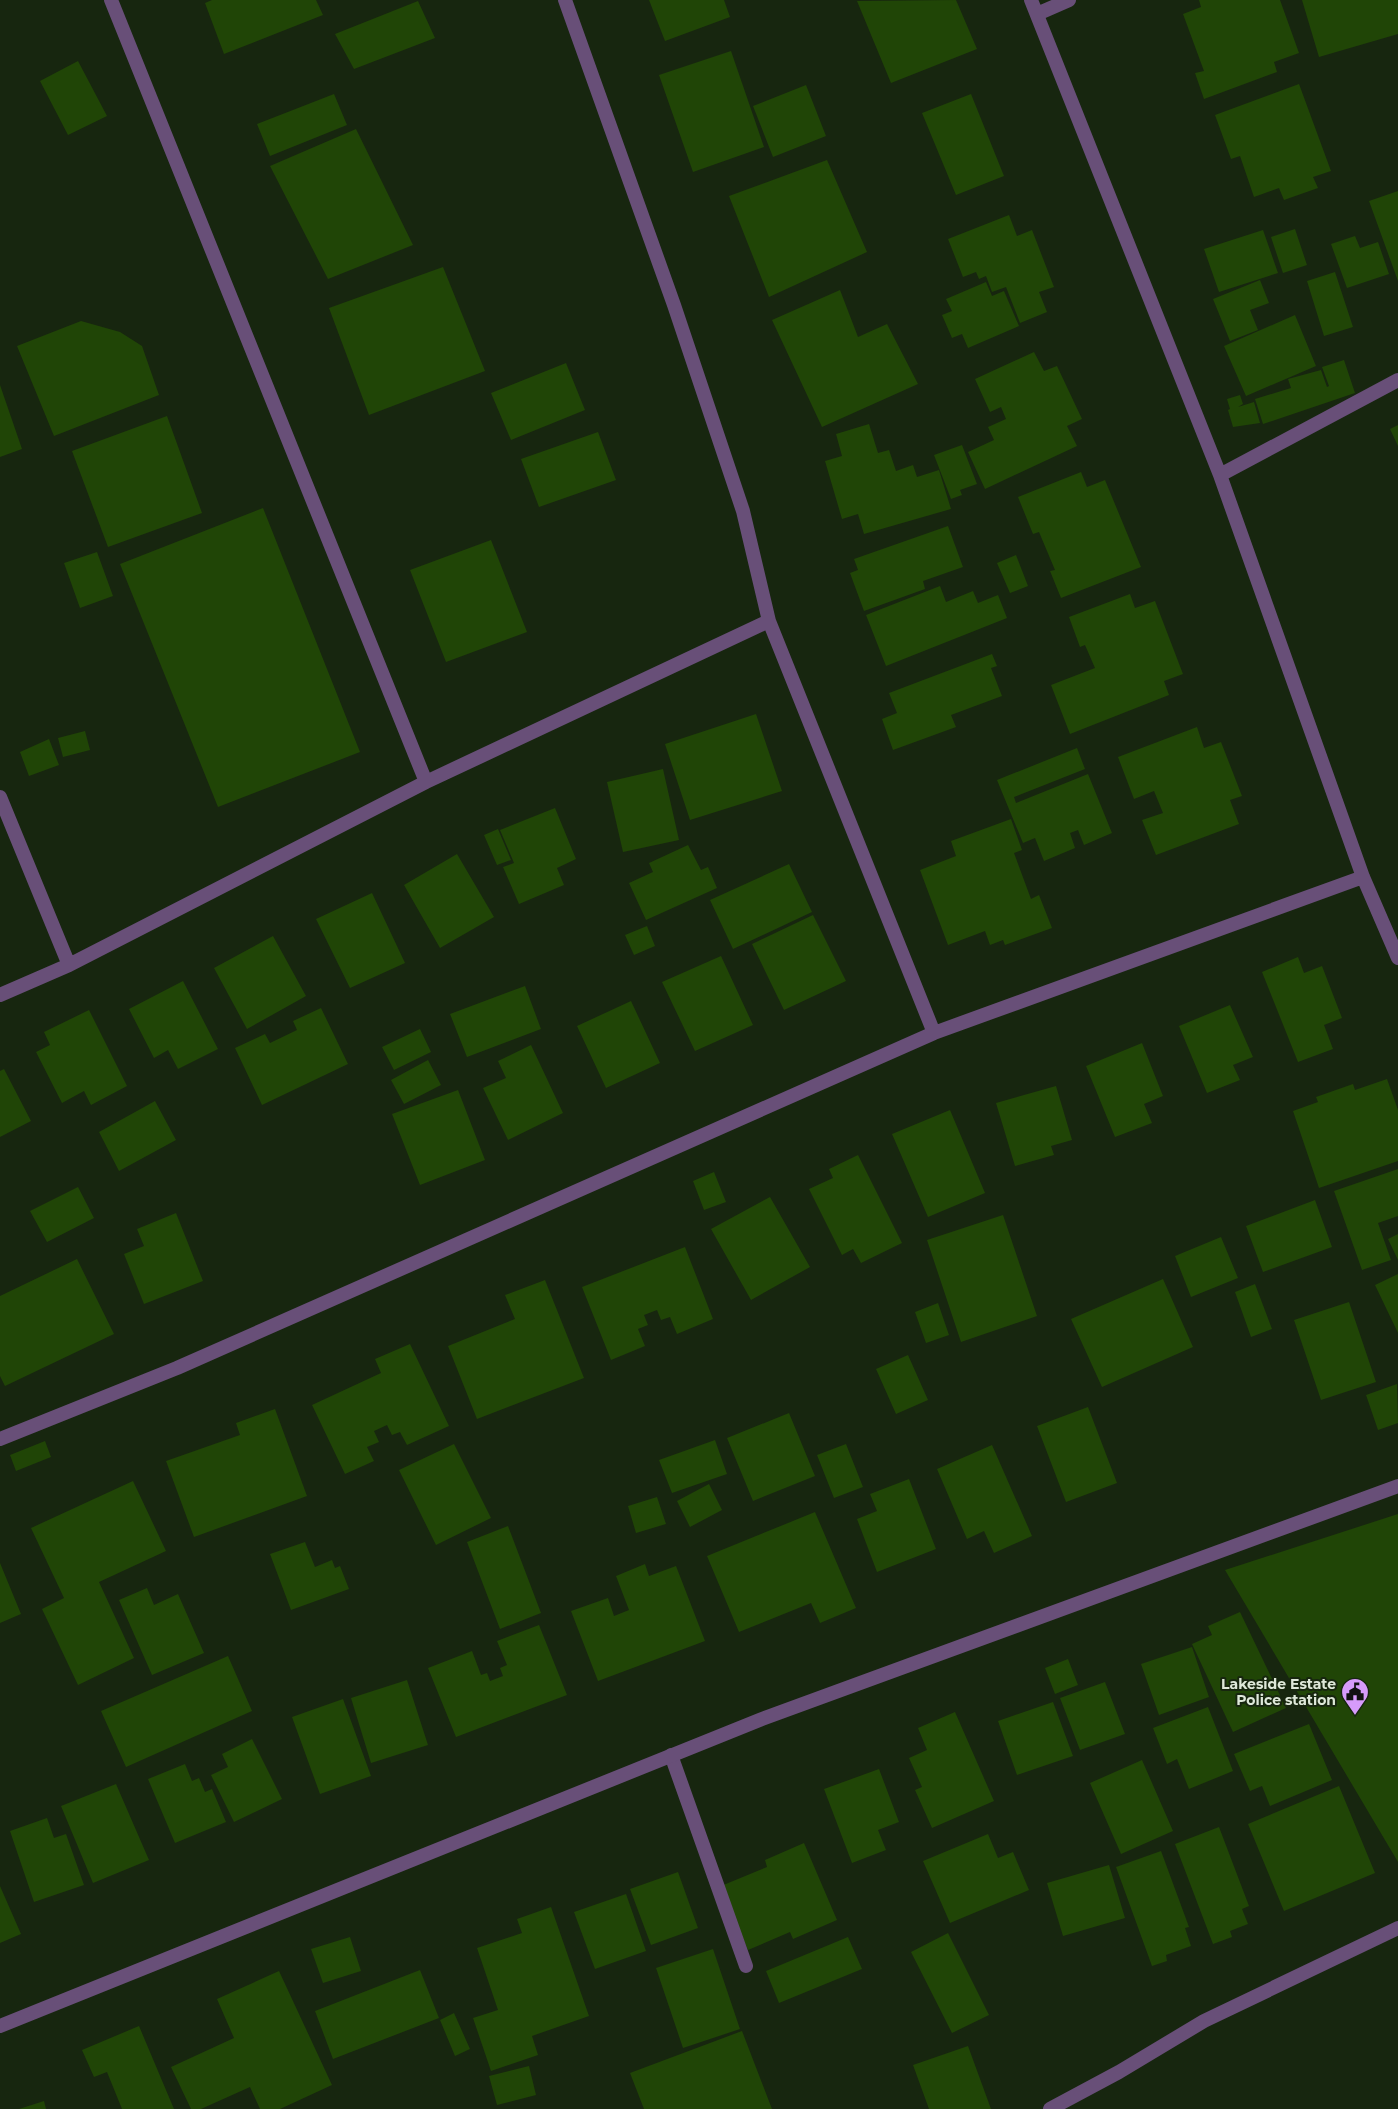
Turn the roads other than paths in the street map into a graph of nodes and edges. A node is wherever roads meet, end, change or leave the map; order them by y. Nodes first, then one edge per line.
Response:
1 (112, 0) edge
2 (565, 0) edge
3 (1031, 0) edge
4 (1069, 0) edge
5 (1037, 14) junction
6 (1398, 380) edge
7 (1220, 475) junction
8 (769, 621) junction
9 (426, 782) junction
10 (0, 797) edge
11 (1363, 877) junction
12 (1398, 958) edge
13 (69, 965) junction
14 (0, 995) edge
15 (934, 1034) junction
16 (0, 1439) edge
17 (1398, 1486) edge
18 (672, 1755) junction
19 (1398, 1928) edge
20 (746, 1966) dead end
21 (0, 2026) edge
22 (1050, 2109) edge

1 - 9 street
2 - 8 street
3 - 5 street
4 - 5 street
5 - 7 street
6 - 7 street
7 - 11 street
8 - 9 street
8 - 15 street
9 - 13 street
10 - 13 street
11 - 12 street
11 - 15 street
13 - 14 street
15 - 16 street
17 - 18 street
18 - 20 street
18 - 21 street
19 - 22 street

